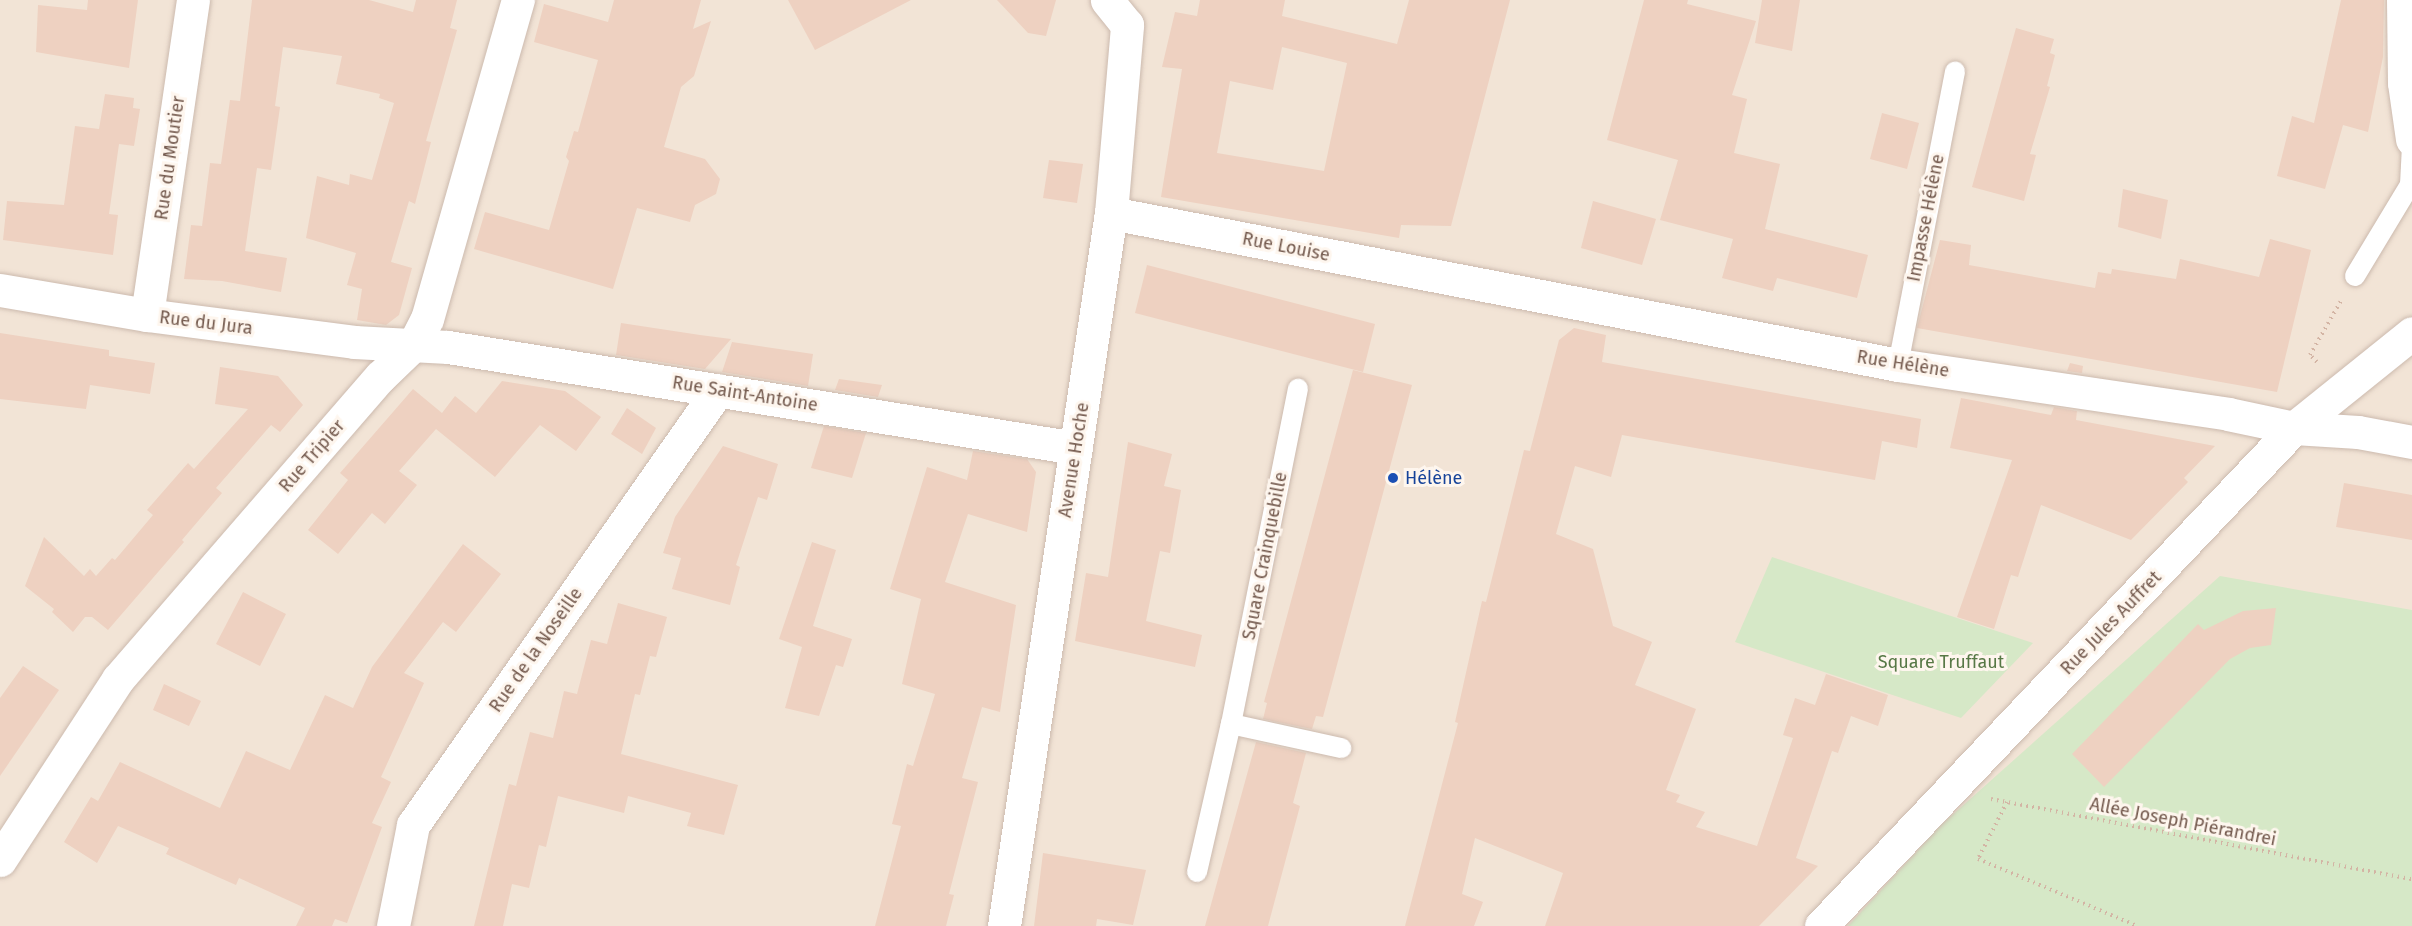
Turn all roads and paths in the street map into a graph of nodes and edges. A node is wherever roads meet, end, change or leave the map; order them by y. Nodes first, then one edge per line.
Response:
1 (193, 0) edge
2 (518, 0) edge
3 (1107, 0) edge
4 (2403, 0) edge
5 (1955, 71) dead end
6 (2412, 139) edge
7 (2412, 145) edge
8 (1111, 213) junction
9 (2355, 276) joint
10 (0, 290) edge
11 (1514, 292) joint
12 (147, 315) junction
13 (2412, 333) edge
14 (414, 344) junction
15 (2323, 357) dead end
16 (1898, 365) junction
17 (1299, 389) dead end
18 (718, 390) junction
19 (2294, 428) junction
20 (2412, 442) edge
21 (1076, 448) junction
22 (1231, 724) junction
23 (1341, 748) dead end
24 (1950, 791) junction
25 (2007, 802) junction
26 (0, 860) edge
27 (1197, 872) dead end
28 (2412, 879) edge
29 (393, 926) edge
30 (1004, 926) edge
31 (1821, 926) edge
32 (2137, 926) edge

1 - 12 street, Rue du Moutier
2 - 14 street, Rue Tripier
3 - 8 street, Avenue Hoche
4 - 6 street
5 - 16 lane, Impasse Hélène
7 - 9 lane
8 - 11 street, Rue Louise
8 - 21 street, Avenue Hoche
9 - 15 path
10 - 12 street, Rue du Jura
11 - 16 street, Rue Hélène
12 - 14 street, Rue du Jura
13 - 19 street, Rue Jules Auffret
14 - 18 street, Rue Saint-Antoine
14 - 26 street, Rue Tripier
16 - 19 street, Rue Hélène
17 - 22 lane, Square Crainquebille
18 - 21 street, Rue Saint-Antoine
18 - 29 street, Rue de la Noseille
19 - 20 street, Rue Hélène
19 - 24 street, Rue Jules Auffret
21 - 30 street, Avenue Hoche
22 - 23 lane
22 - 27 lane, Square Crainquebille
24 - 25 path, Allée Joseph Piérandrei
24 - 31 street, Rue Jules Auffret
25 - 28 path, Allée Joseph Piérandrei
25 - 32 path

